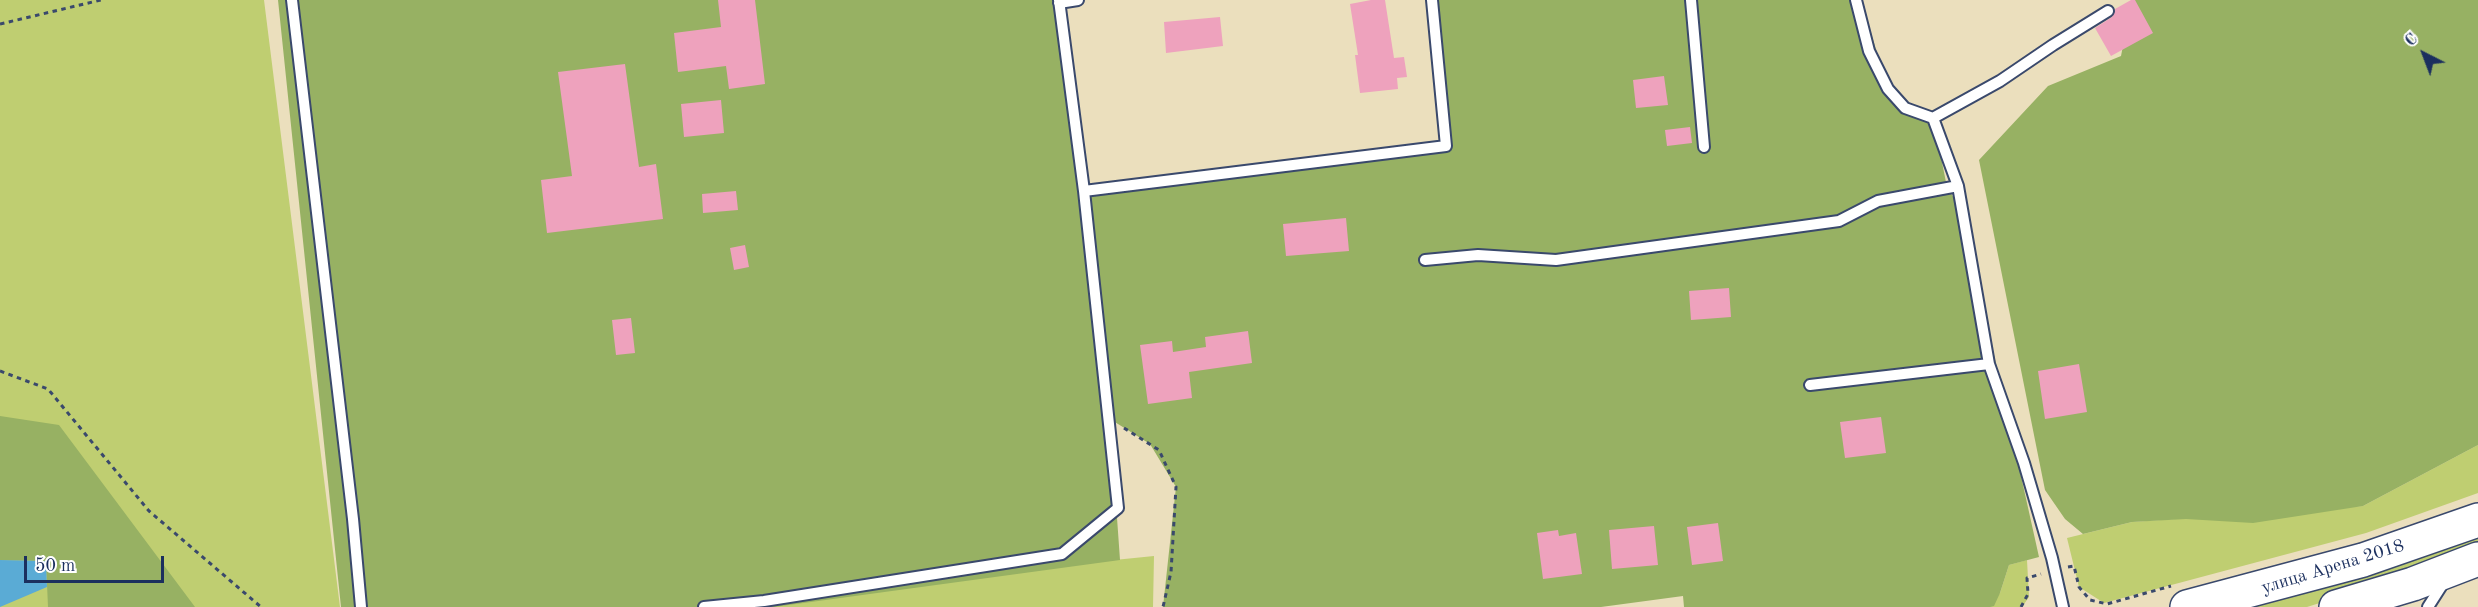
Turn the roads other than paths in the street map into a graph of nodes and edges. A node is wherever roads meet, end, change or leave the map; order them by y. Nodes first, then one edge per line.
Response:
1 (292, 0) edge
2 (1078, 0) edge
3 (1432, 0) edge
4 (1691, 0) edge
5 (1856, 0) edge
6 (1059, 1) edge
7 (2108, 11) dead end
8 (1933, 118) junction
9 (1704, 147) dead end
10 (1958, 186) junction
11 (1084, 191) junction
12 (1425, 260) dead end
13 (1989, 364) junction
14 (1810, 385) dead end
15 (2478, 520) edge
16 (2469, 563) edge
17 (2182, 596) edge
18 (2380, 605) dead end
19 (2339, 606) edge
20 (362, 607) edge
21 (704, 607) edge
22 (2063, 607) edge
23 (2428, 607) edge

1 - 20 lane
2 - 6 lane
3 - 11 lane
4 - 9 lane
5 - 8 lane
6 - 11 lane
7 - 8 lane
8 - 10 lane
10 - 12 lane
10 - 13 lane
11 - 21 lane
13 - 14 lane
13 - 22 lane
15 - 17 main road, улица Арена 2018
16 - 19 main road
16 - 23 lane
18 - 19 lane

